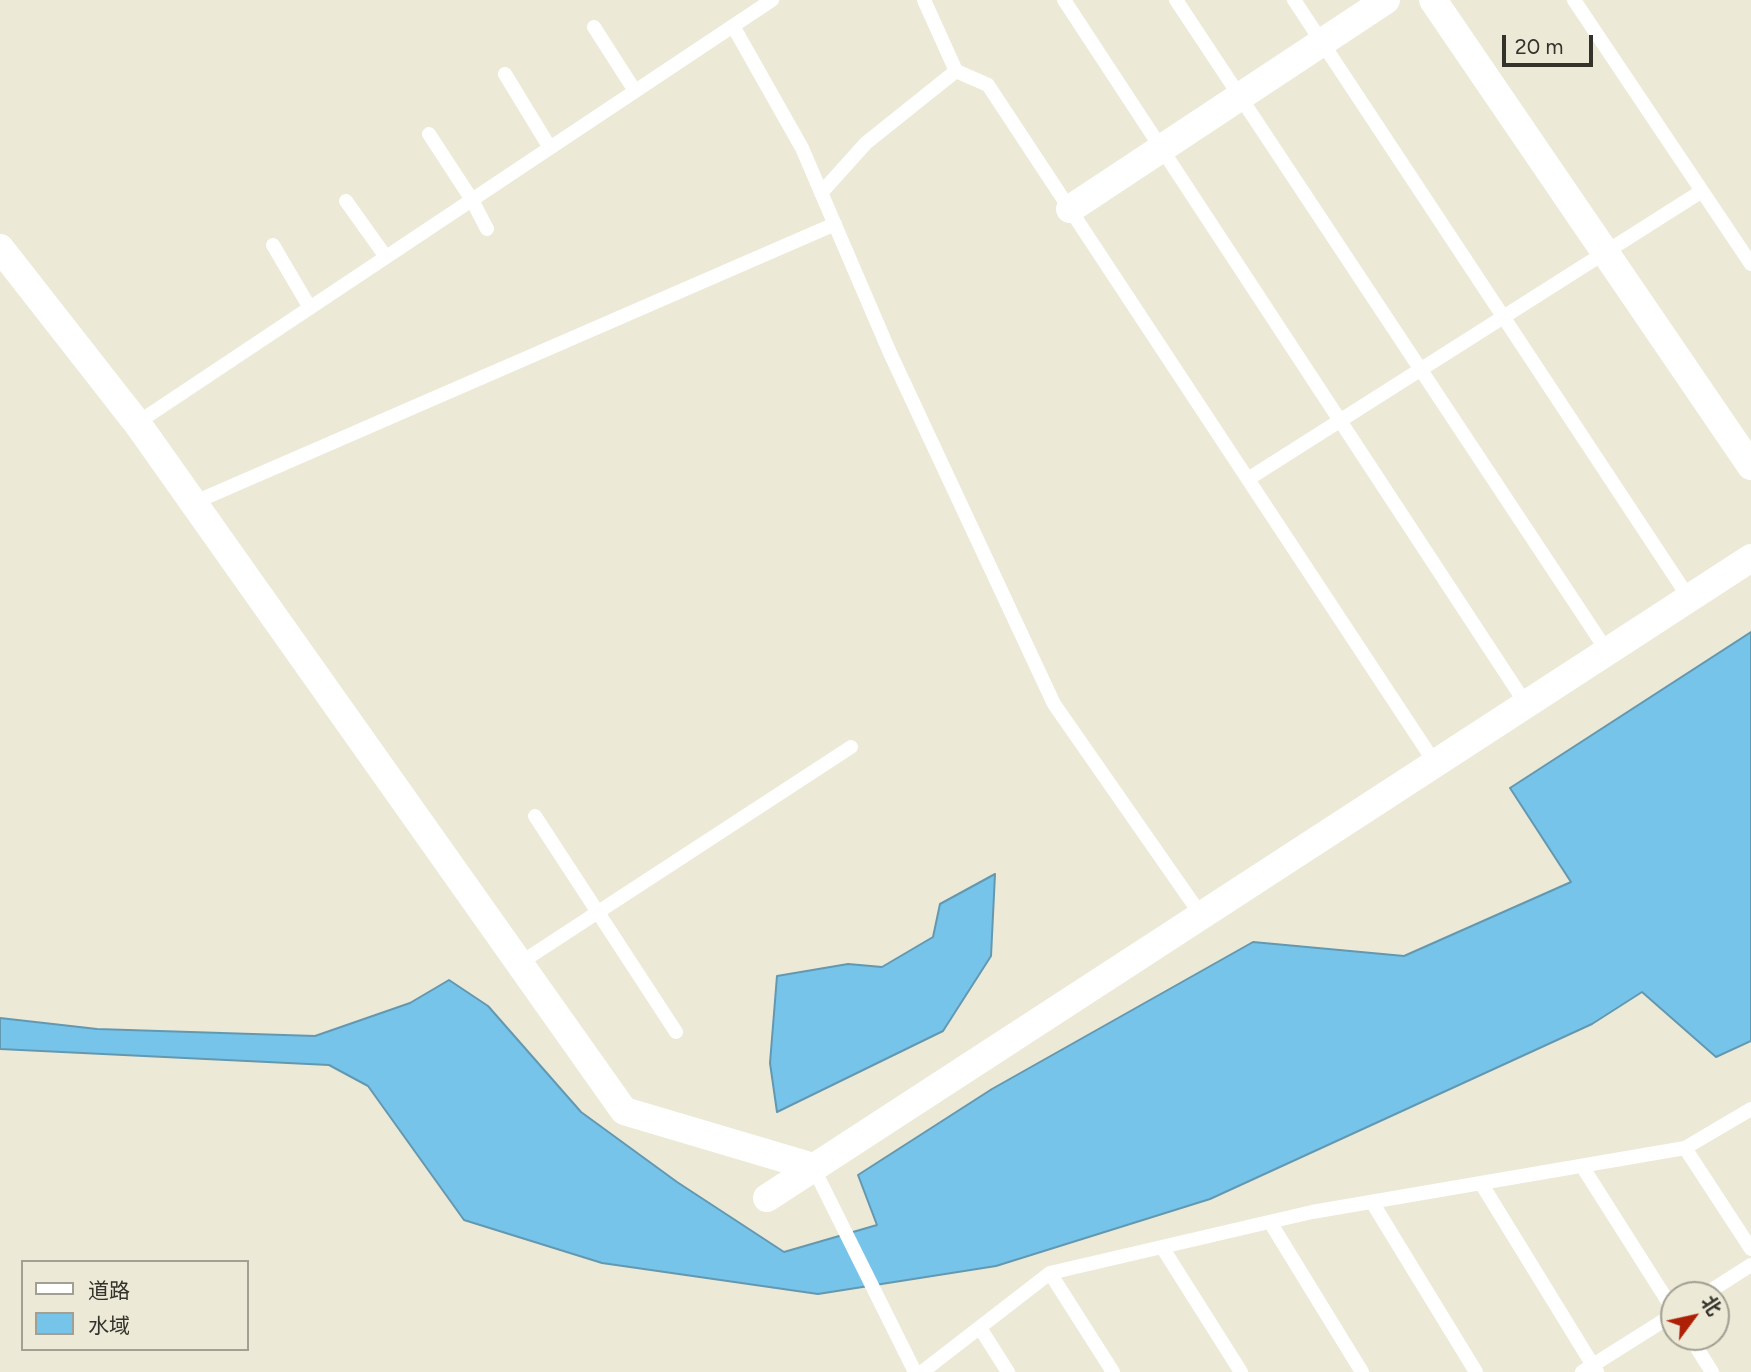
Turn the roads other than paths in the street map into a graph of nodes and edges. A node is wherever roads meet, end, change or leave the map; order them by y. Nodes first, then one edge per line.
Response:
1 (772, 0) edge
2 (924, 0) edge
3 (1064, 0) edge
4 (1176, 0) edge
5 (1294, 0) edge
6 (1386, 0) edge
7 (1433, 0) edge
8 (1574, 0) edge
9 (733, 26) junction
10 (594, 27) dead end
11 (1322, 42) junction
12 (956, 71) junction
13 (505, 74) dead end
14 (635, 91) junction
15 (1240, 97) junction
16 (429, 134) dead end
17 (550, 148) junction
18 (1162, 149) junction
19 (1702, 191) junction
20 (821, 193) junction
21 (472, 200) junction
22 (346, 201) dead end
23 (1070, 209) junction
24 (835, 224) junction
25 (487, 229) dead end
26 (273, 245) dead end
27 (0, 248) edge
28 (1605, 253) junction
29 (386, 257) junction
30 (1751, 264) edge
31 (310, 307) junction
32 (1504, 317) junction
33 (1421, 369) junction
34 (1340, 421) junction
35 (137, 423) junction
36 (1751, 466) edge
37 (1248, 479) junction
38 (193, 503) junction
39 (1751, 558) edge
40 (1689, 598) junction
41 (1607, 651) junction
42 (1526, 704) junction
43 (851, 747) dead end
44 (1435, 763) junction
45 (535, 816) dead end
46 (598, 912) junction
47 (1201, 915) junction
48 (520, 963) junction
49 (676, 1032) dead end
50 (1751, 1109) edge
51 (1685, 1148) junction
52 (1582, 1166) junction
53 (813, 1167) junction
54 (1481, 1183) junction
55 (767, 1198) dead end
56 (1372, 1202) junction
57 (1270, 1222) junction
58 (1162, 1247) junction
59 (1751, 1250) edge
60 (1751, 1265) edge
61 (1050, 1273) junction
62 (1726, 1281) edge
63 (1660, 1291) edge
64 (1660, 1323) edge
65 (980, 1328) junction
66 (1699, 1351) edge
67 (1591, 1370) edge
68 (915, 1372) edge
69 (922, 1372) edge
70 (1007, 1372) edge
71 (1113, 1372) edge
72 (1241, 1372) edge
73 (1362, 1372) edge
74 (1476, 1372) edge
75 (1712, 1372) edge

1 - 9 lane
2 - 12 lane
3 - 18 lane
4 - 15 lane
5 - 11 lane
6 - 11 street
7 - 28 street
8 - 19 lane
9 - 14 lane
9 - 20 lane
10 - 14 lane
11 - 15 street
11 - 32 lane
12 - 20 lane
12 - 23 lane
13 - 17 lane
14 - 17 lane
15 - 18 street
15 - 33 lane
16 - 21 lane
17 - 21 lane
18 - 23 street
18 - 34 lane
19 - 28 lane
19 - 30 lane
20 - 24 lane
21 - 25 lane
21 - 29 lane
22 - 29 lane
23 - 37 lane
24 - 38 lane
24 - 47 lane
26 - 31 lane
27 - 35 street
28 - 32 lane
28 - 36 street
29 - 31 lane
31 - 35 lane
32 - 33 lane
32 - 40 lane
33 - 34 lane
33 - 41 lane
34 - 37 lane
34 - 42 lane
35 - 38 street
37 - 44 lane
38 - 48 street
39 - 40 street
40 - 41 street
41 - 42 street
42 - 44 street
43 - 46 lane
44 - 47 street
45 - 46 lane
46 - 48 lane
46 - 49 lane
47 - 53 street
48 - 53 street
50 - 51 lane
51 - 52 lane
51 - 59 lane
52 - 54 lane
52 - 63 lane
53 - 55 street
53 - 68 lane
54 - 56 lane
54 - 67 lane
56 - 57 lane
56 - 74 lane
57 - 58 lane
57 - 73 lane
58 - 61 lane
58 - 72 lane
60 - 62 lane
61 - 65 lane
61 - 71 lane
64 - 67 lane
65 - 69 lane
65 - 70 lane
66 - 75 lane

